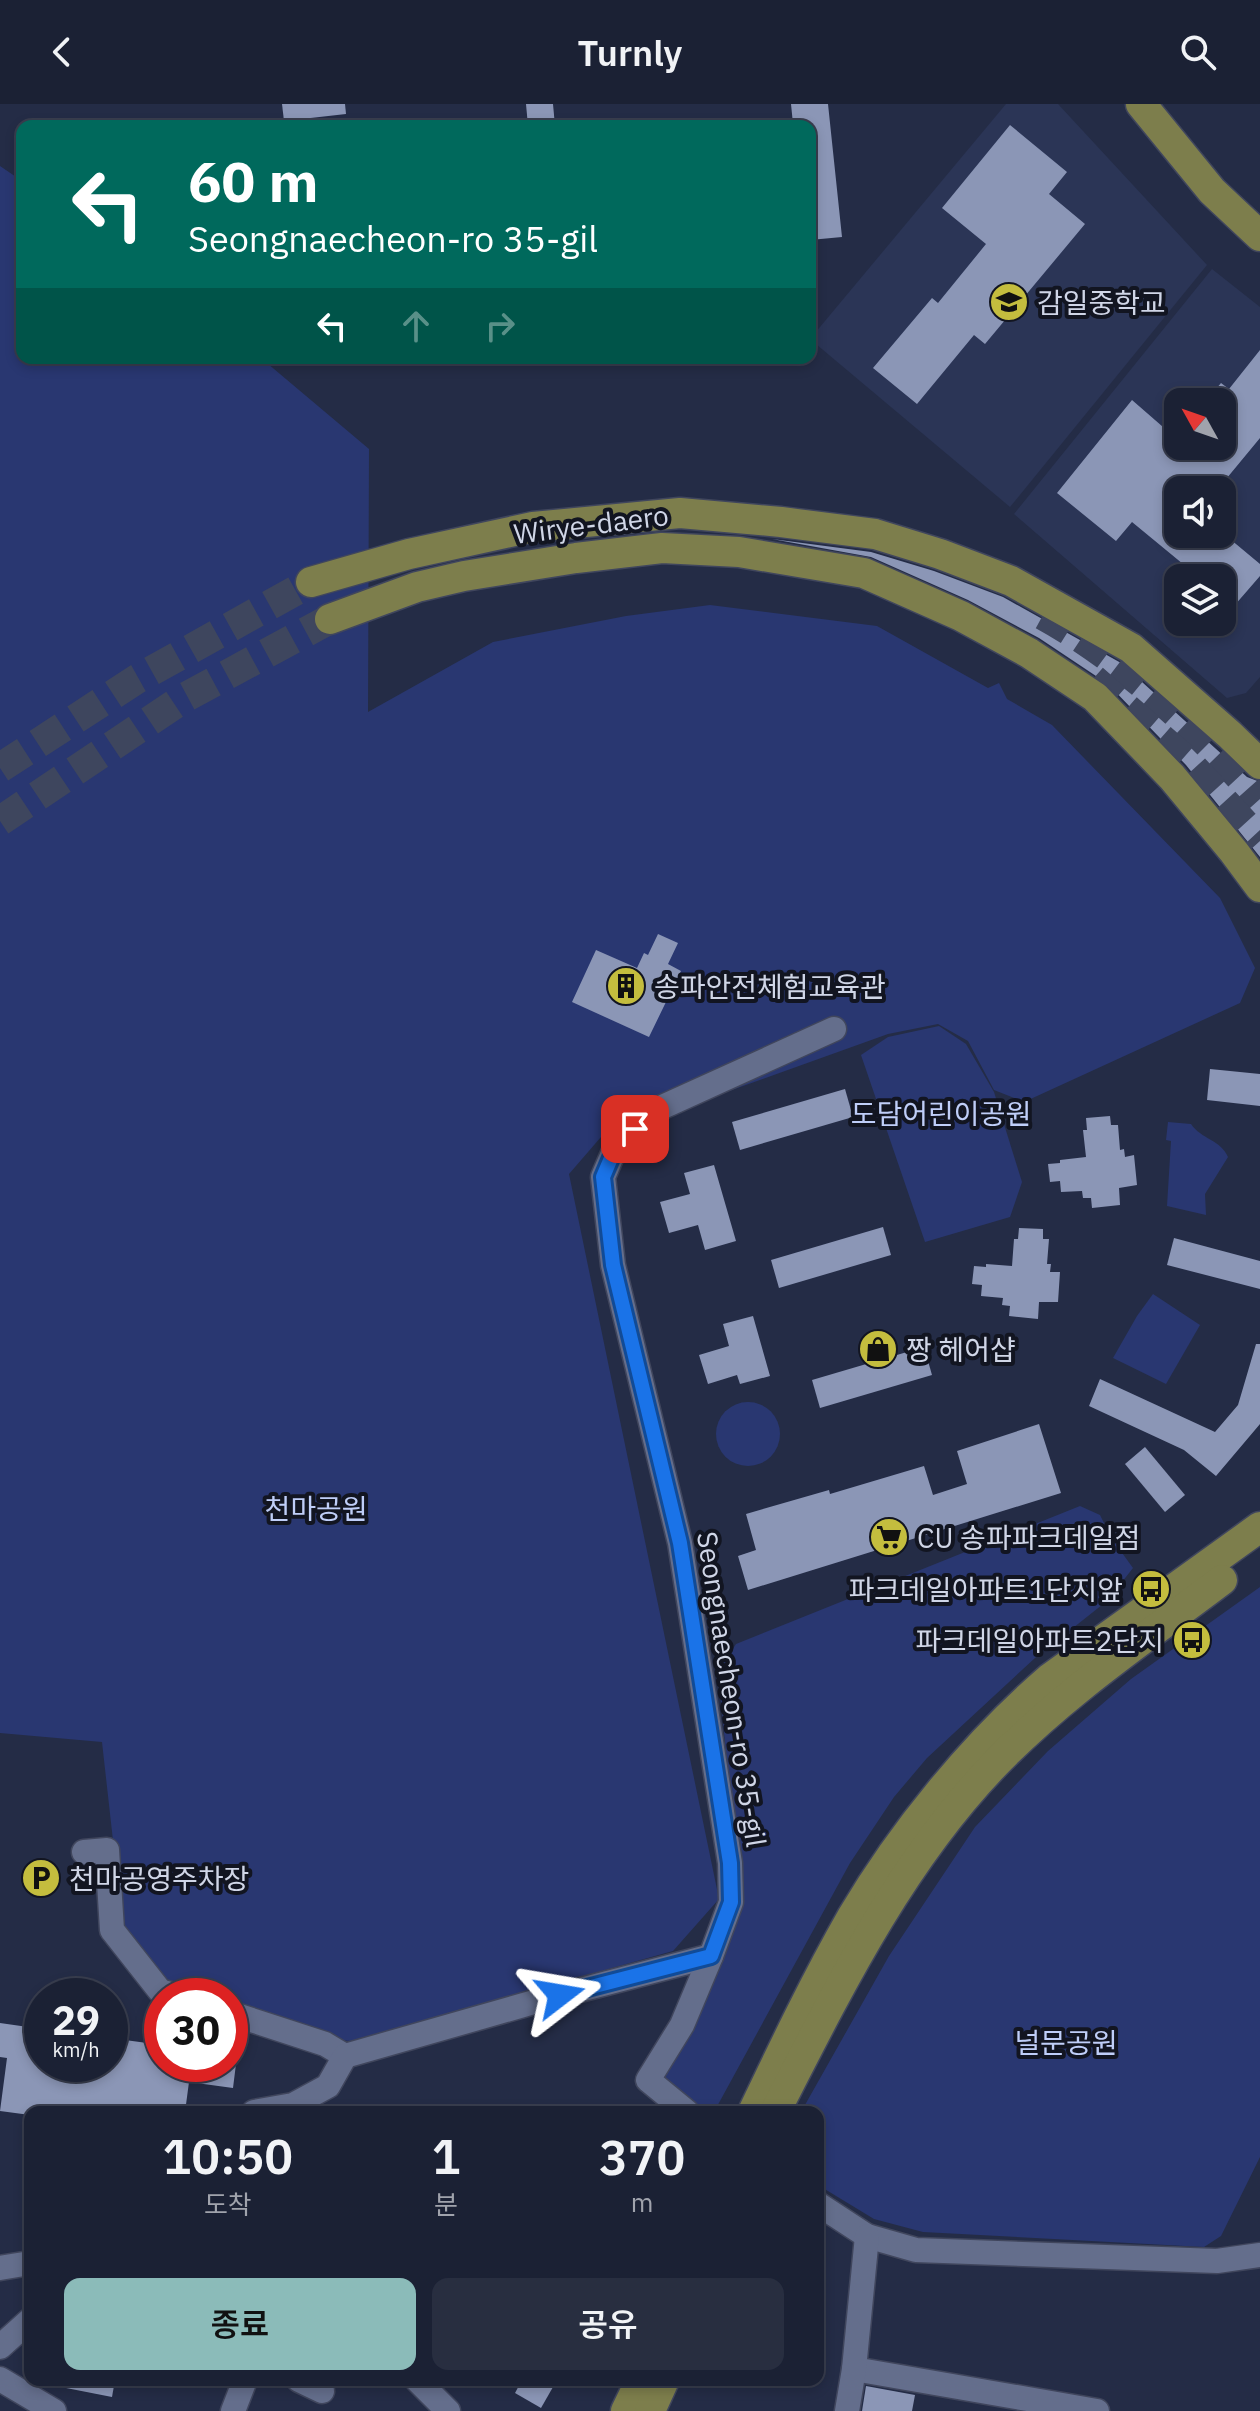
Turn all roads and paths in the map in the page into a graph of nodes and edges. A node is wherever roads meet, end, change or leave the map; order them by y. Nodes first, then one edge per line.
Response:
1 (1141, 104) edge
2 (1260, 236) edge
3 (311, 582) tunnel mouth
4 (330, 619) tunnel mouth
5 (1260, 764) edge
6 (1260, 887) edge
7 (834, 1029) dead end
8 (1260, 1527) edge
9 (1260, 1551) edge
10 (1195, 1588) junction
11 (84, 1852) dead end
12 (711, 1956) junction
13 (150, 1978) edge
14 (248, 2019) edge
15 (345, 2056) junction
16 (287, 2106) edge
17 (680, 2106) edge
18 (756, 2106) edge
19 (778, 2106) edge
20 (824, 2208) edge
21 (867, 2236) junction
22 (1260, 2255) edge
23 (24, 2264) edge
24 (0, 2268) edge
25 (24, 2325) edge
26 (0, 2347) edge
27 (854, 2369) junction
28 (0, 2379) edge
29 (243, 2386) edge
30 (312, 2386) edge
31 (423, 2386) edge
32 (638, 2386) edge
33 (661, 2386) edge
34 (322, 2391) dead end
35 (54, 2411) edge
36 (233, 2411) edge
37 (448, 2411) edge
38 (626, 2411) edge
39 (650, 2411) edge
40 (847, 2411) edge
41 (1097, 2411) edge

1 - 2 main road
3 - 5 main road, Wirye-daero
4 - 6 main road, Wirye-daero
7 - 12 street, Seongnaecheon-ro 35-gil
8 - 10 main road
9 - 10 main road
10 - 18 main road
10 - 19 main road
11 - 13 street
12 - 15 street
12 - 17 street, Seongnaecheon-ro 35-gil
14 - 15 street
15 - 16 street
20 - 21 street
21 - 22 street
21 - 27 street
23 - 24 street
25 - 26 street
27 - 40 street
27 - 41 street
28 - 35 street
29 - 36 street
30 - 34 street
31 - 37 street
32 - 38 main road
33 - 39 main road

